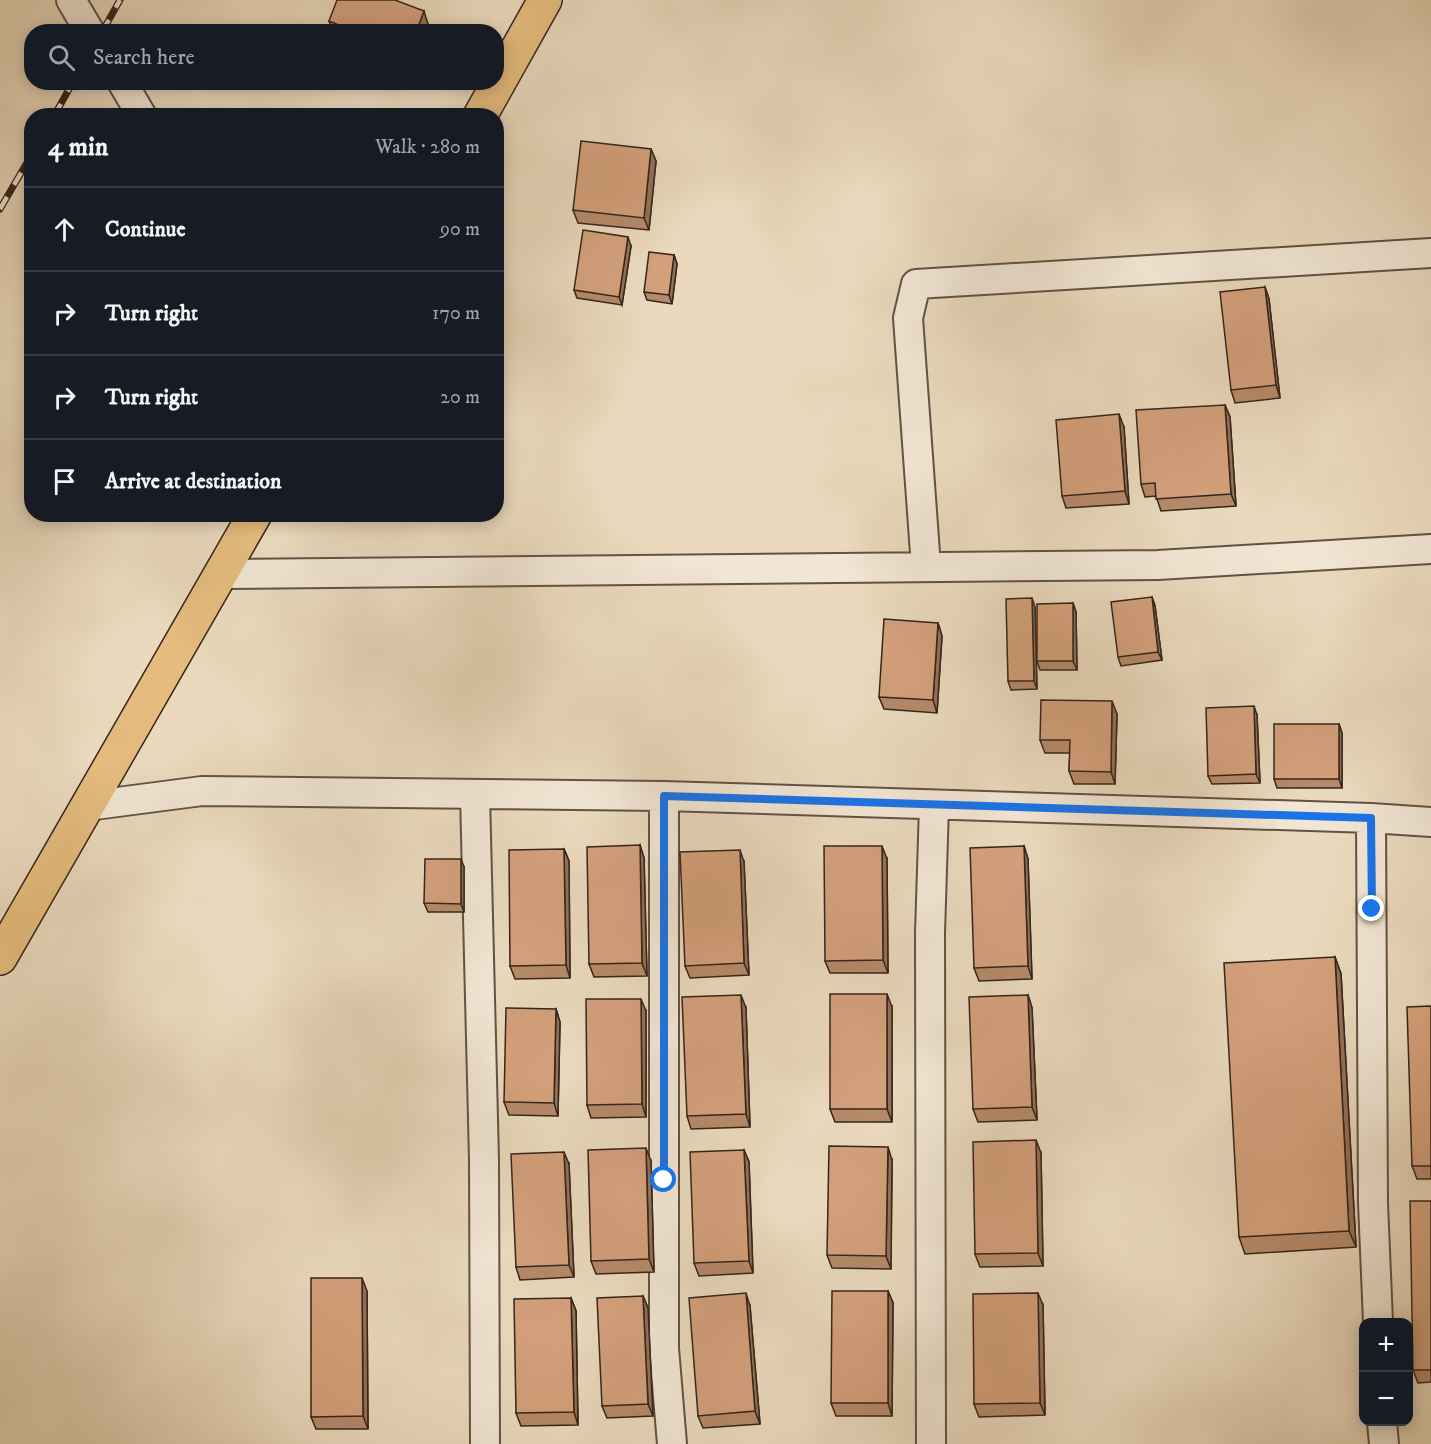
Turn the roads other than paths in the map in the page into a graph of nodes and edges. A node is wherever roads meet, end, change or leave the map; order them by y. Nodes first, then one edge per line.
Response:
1 (71, 0) edge
2 (545, 0) edge
3 (85, 24) edge
4 (504, 73) edge
5 (127, 90) edge
6 (495, 90) edge
7 (137, 108) edge
8 (484, 108) edge
9 (1431, 253) edge
10 (251, 522) edge
11 (1431, 549) edge
12 (926, 567) junction
13 (222, 574) junction
14 (475, 795) junction
15 (664, 796) junction
16 (87, 806) junction
17 (934, 806) junction
18 (1371, 818) junction
19 (1431, 822) edge
20 (0, 958) edge
21 (1378, 1318) edge
22 (1382, 1426) edge
23 (485, 1444) edge
24 (672, 1444) edge
25 (931, 1444) edge
26 (1384, 1444) edge

1 - 3 street
2 - 4 highway
5 - 7 street
6 - 8 highway
9 - 12 street
10 - 13 highway
11 - 12 street
12 - 13 street
13 - 16 highway
14 - 15 street
14 - 16 street
14 - 23 street
15 - 17 street
15 - 24 street
16 - 20 highway
17 - 18 street
17 - 25 street
18 - 19 street
18 - 21 street
22 - 26 street

